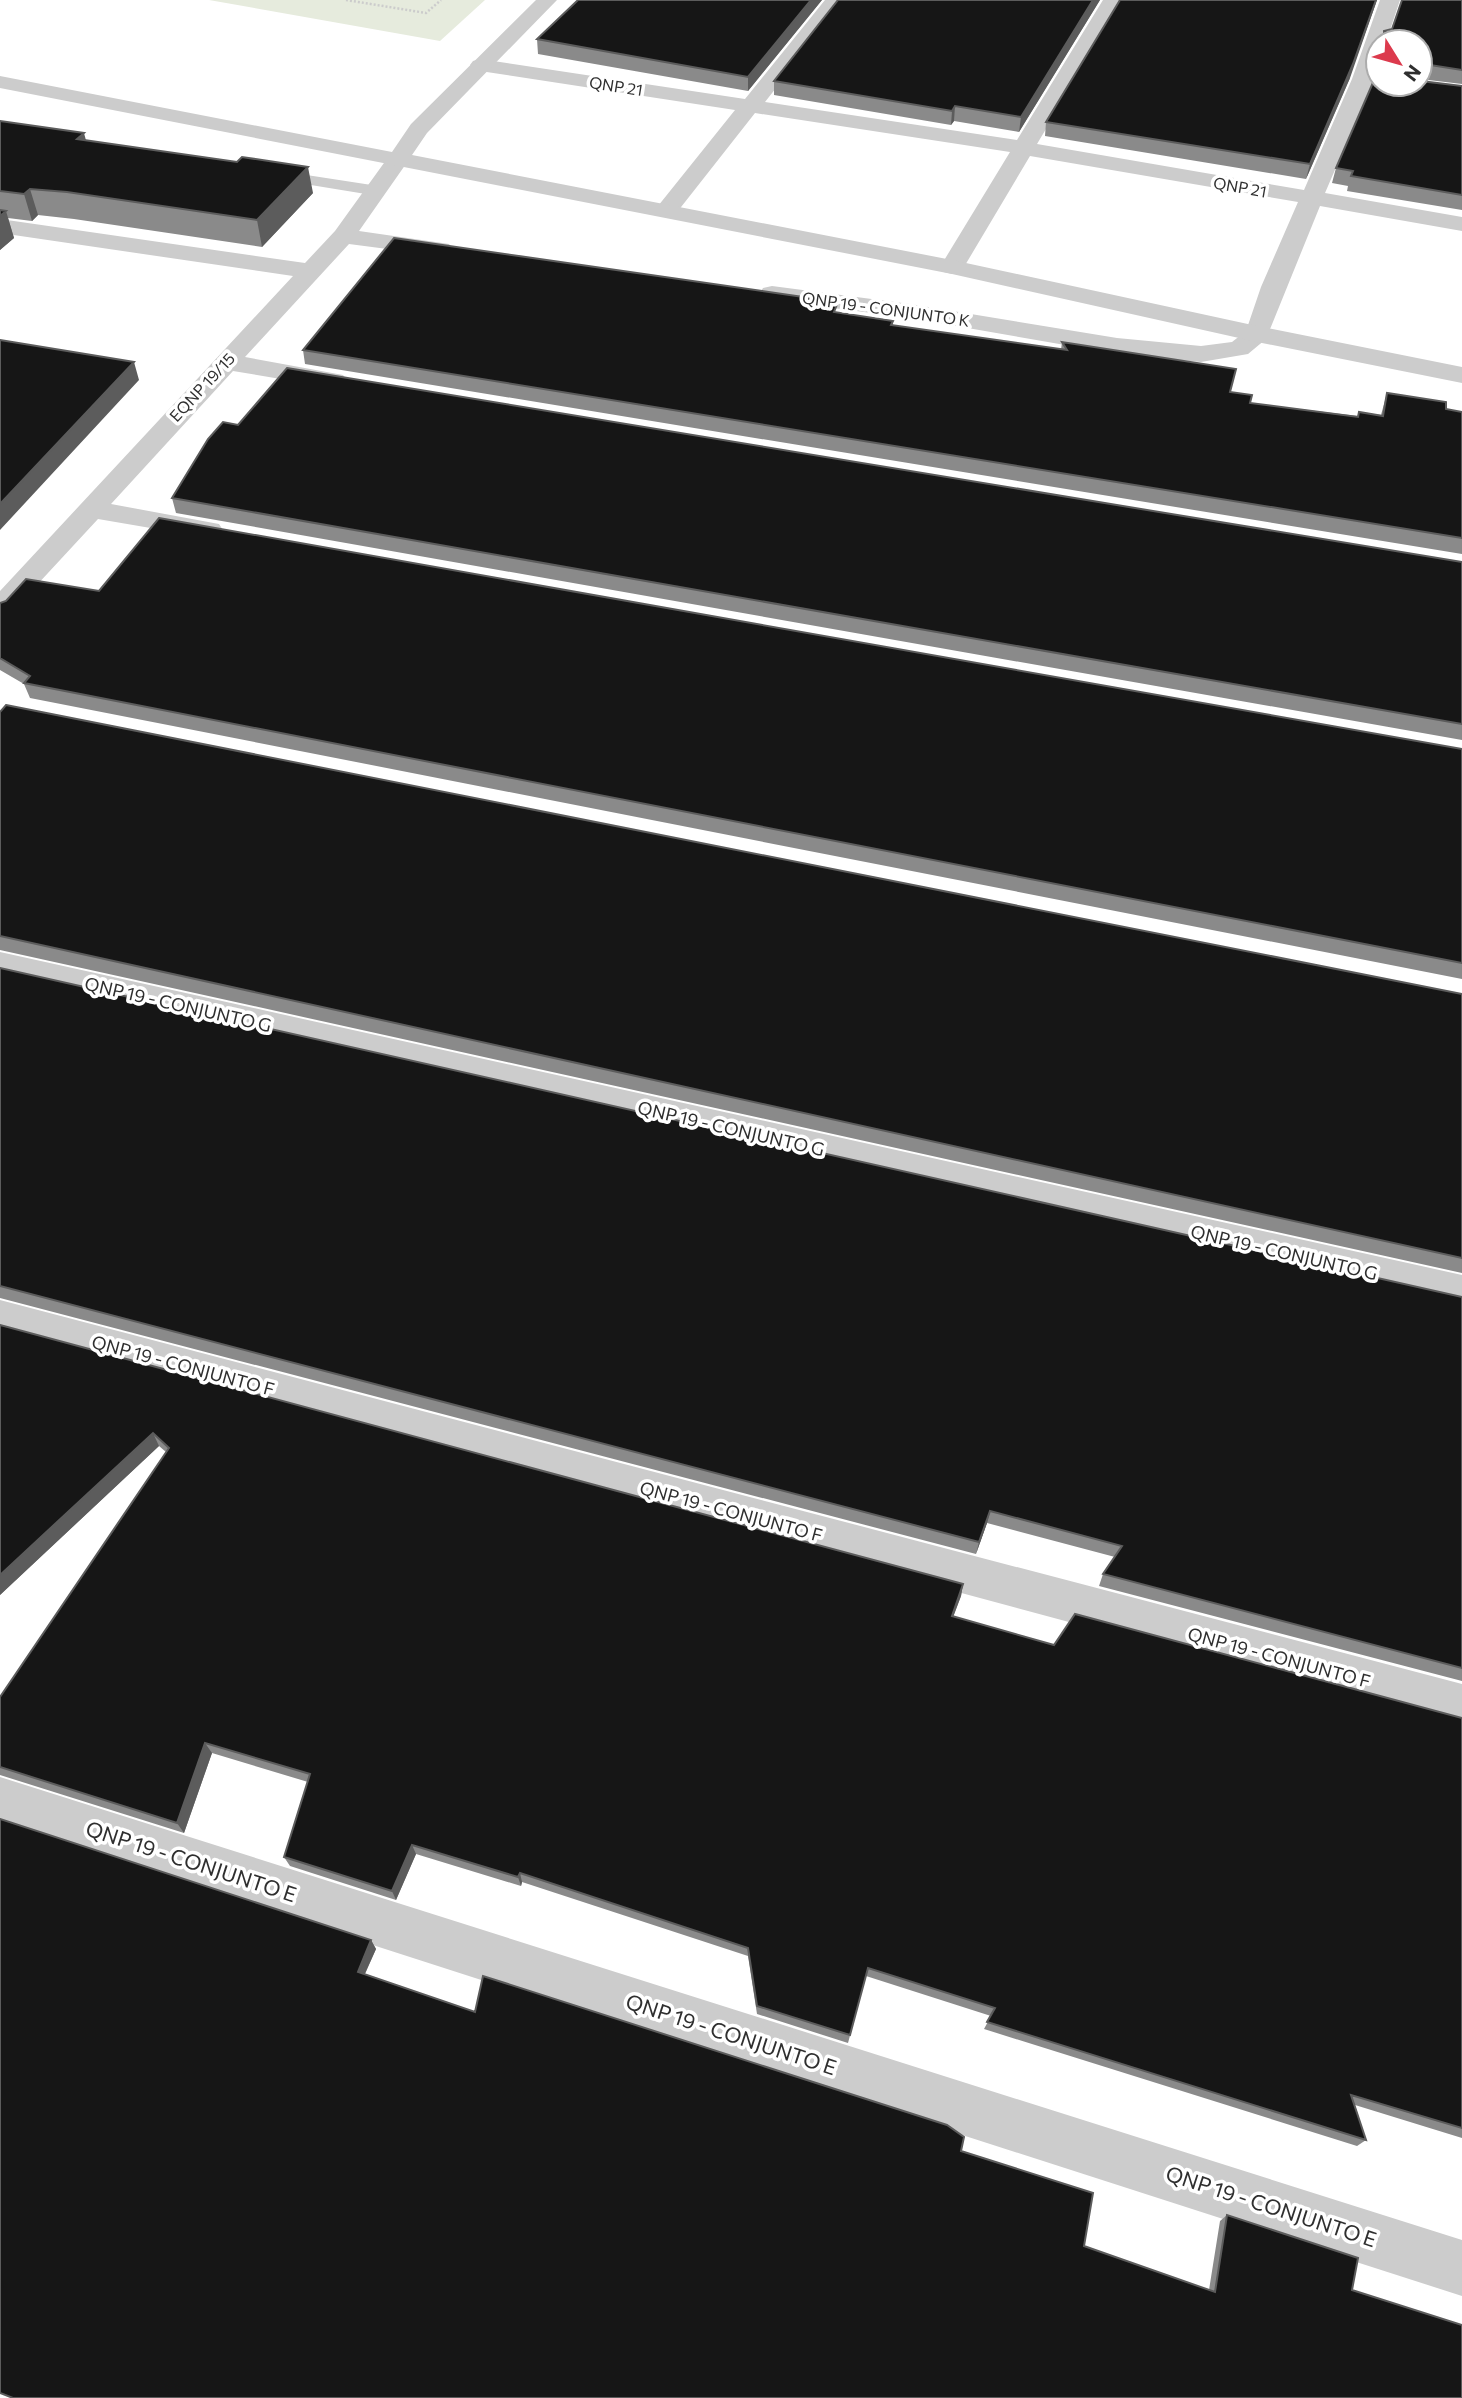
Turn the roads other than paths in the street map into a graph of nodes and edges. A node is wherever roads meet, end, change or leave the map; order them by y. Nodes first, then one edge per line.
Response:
1 (547, 0) edge
2 (835, 0) edge
3 (1113, 0) edge
4 (1390, 0) edge
5 (1383, 28) edge
6 (480, 65) junction
7 (0, 82) edge
8 (1364, 94) edge
9 (752, 106) junction
10 (1025, 148) junction
11 (397, 161) junction
12 (257, 173) edge
13 (378, 191) junction
14 (1311, 199) junction
15 (666, 211) junction
16 (1462, 224) edge
17 (0, 226) edge
18 (343, 236) junction
19 (468, 253) edge
20 (952, 267) junction
21 (309, 271) junction
22 (744, 289) edge
23 (1257, 334) junction
24 (226, 362) junction
25 (1462, 375) edge
26 (363, 385) edge
27 (90, 509) junction
28 (240, 536) edge
29 (0, 608) edge
30 (0, 965) edge
31 (1462, 1292) edge
32 (0, 1317) edge
33 (1462, 1706) edge
34 (0, 1801) edge
35 (1462, 2268) edge

1 - 6 street, EQNP 19/15
2 - 9 street
3 - 10 street
4 - 5 street
6 - 9 street, QNP 21
6 - 11 street, EQNP 19/15
7 - 11 street
8 - 14 street
9 - 10 street, QNP 21
9 - 15 street
10 - 14 street, QNP 21
10 - 20 street
11 - 13 street, EQNP 19/15
11 - 15 street
12 - 13 lane
13 - 18 street, EQNP 19/15
14 - 16 street, QNP 21
14 - 23 street
15 - 20 street
17 - 21 street
18 - 19 street
18 - 21 street, EQNP 19/15
20 - 23 street
21 - 24 street, EQNP 19/15
22 - 23 street, QNP 19 - CONJUNTO K
23 - 25 street
24 - 26 street
24 - 27 street, EQNP 19/15
27 - 28 street
27 - 29 street, EQNP 19/15
30 - 31 street, QNP 19 - CONJUNTO G
32 - 33 street, QNP 19 - CONJUNTO F
34 - 35 street, QNP 19 - CONJUNTO E

